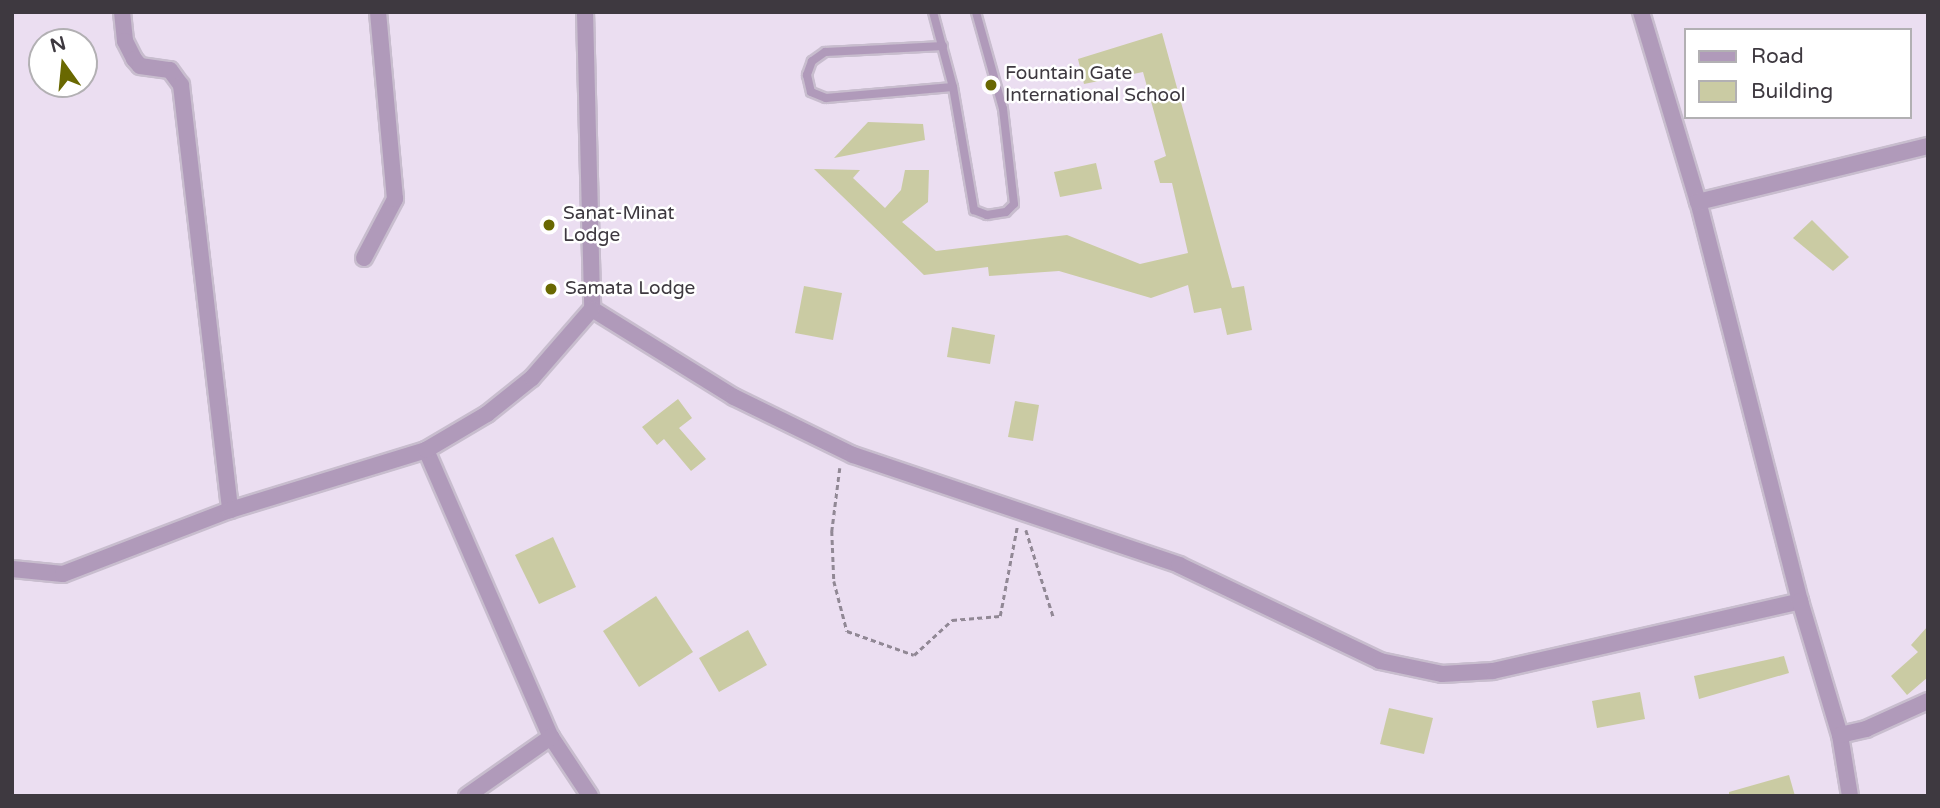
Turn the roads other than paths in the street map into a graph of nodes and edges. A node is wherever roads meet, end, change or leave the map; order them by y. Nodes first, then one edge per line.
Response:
1 (122, 12) edge
2 (378, 12) edge
3 (585, 12) edge
4 (933, 12) edge
5 (976, 12) edge
6 (1642, 12) edge
7 (943, 46) junction
8 (953, 87) junction
9 (1928, 146) edge
10 (1698, 202) junction
11 (364, 258) dead end
12 (592, 309) junction
13 (426, 450) junction
14 (230, 510) junction
15 (12, 569) edge
16 (1800, 601) junction
17 (1928, 701) edge
18 (1840, 735) junction
19 (551, 737) junction
20 (467, 796) edge
21 (590, 796) edge
22 (1850, 796) edge

1 - 14 street
2 - 11 street
3 - 12 street
4 - 7 lane
5 - 8 lane
6 - 10 street
7 - 8 lane
7 - 8 lane
9 - 10 street
10 - 16 street
12 - 13 street
12 - 16 street
13 - 14 street
13 - 19 street
14 - 15 street
16 - 18 street
17 - 18 street
18 - 22 street
19 - 20 street
19 - 21 street

